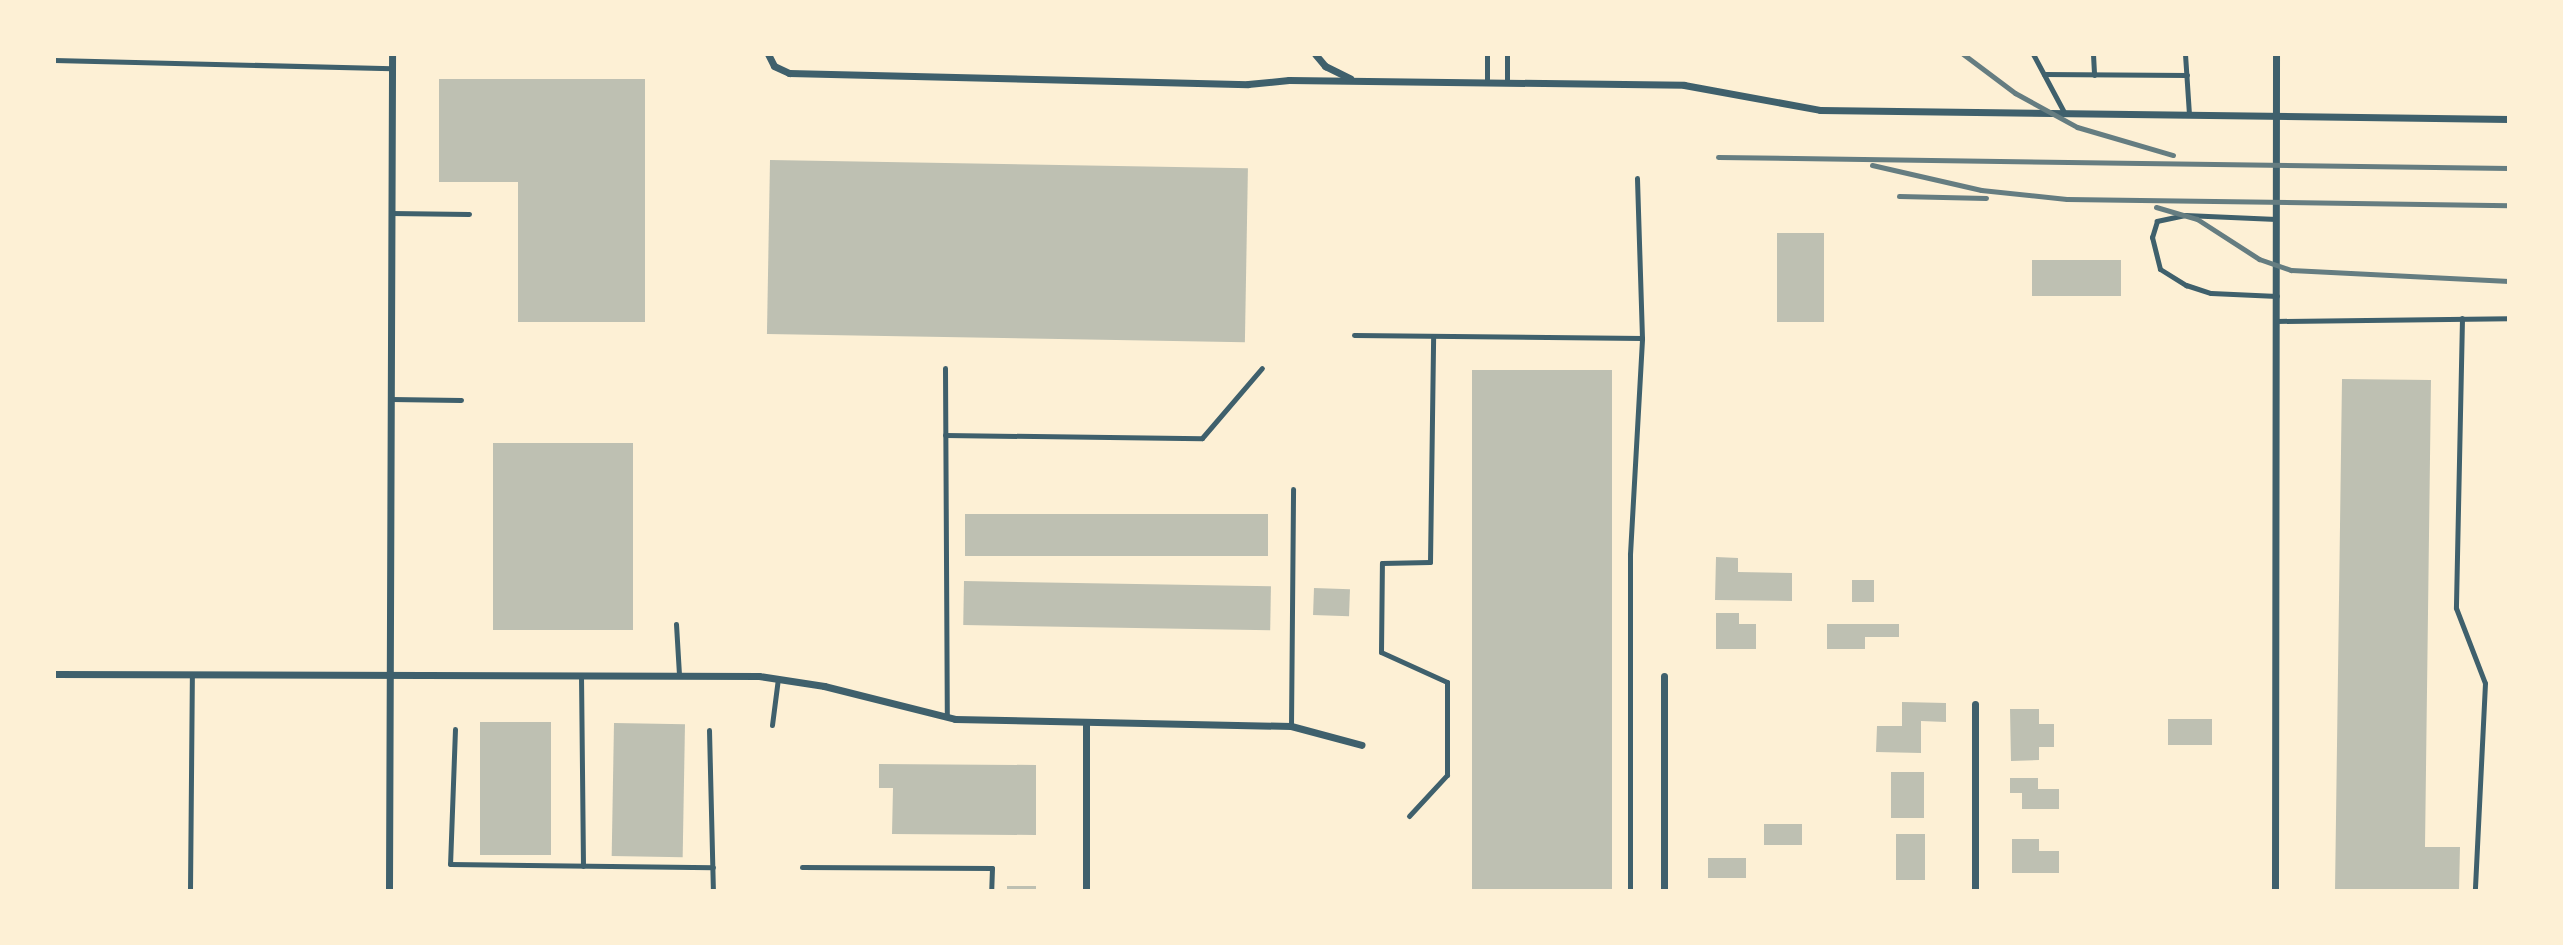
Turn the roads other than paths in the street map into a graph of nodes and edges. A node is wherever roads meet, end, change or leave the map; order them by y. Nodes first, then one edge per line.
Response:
1 (392, 54) edge
2 (768, 54) edge
3 (1315, 54) edge
4 (1487, 54) edge
5 (1507, 54) edge
6 (2033, 54) edge
7 (2093, 54) edge
8 (2185, 54) edge
9 (2276, 54) edge
10 (54, 60) edge
11 (392, 68) junction
12 (2044, 74) junction
13 (2094, 75) junction
14 (2186, 75) junction
15 (1357, 81) junction
16 (1487, 83) junction
17 (1507, 83) junction
18 (2064, 112) junction
19 (2189, 115) junction
20 (2276, 116) junction
21 (2509, 119) edge
22 (1637, 178) dead end
23 (391, 213) junction
24 (469, 214) dead end
25 (2276, 219) junction
26 (2277, 296) junction
27 (2462, 318) junction
28 (2509, 318) edge
29 (2277, 321) junction
30 (1354, 335) dead end
31 (1433, 338) junction
32 (1642, 338) junction
33 (1262, 368) dead end
34 (945, 369) dead end
35 (391, 399) junction
36 (461, 400) dead end
37 (945, 435) junction
38 (1293, 489) dead end
39 (676, 624) dead end
40 (54, 674) edge
41 (192, 674) junction
42 (390, 675) junction
43 (581, 676) junction
44 (679, 676) junction
45 (1664, 676) dead end
46 (778, 678) junction
47 (1975, 704) dead end
48 (947, 718) junction
49 (1086, 723) junction
50 (772, 725) dead end
51 (1291, 726) junction
52 (454, 729) dead end
53 (709, 730) dead end
54 (1362, 745) dead end
55 (1409, 816) dead end
56 (583, 866) junction
57 (713, 867) junction
58 (802, 867) dead end
59 (190, 891) edge
60 (389, 891) edge
61 (713, 891) edge
62 (991, 891) edge
63 (1086, 891) edge
64 (1630, 891) edge
65 (1664, 891) edge
66 (1975, 891) edge
67 (2275, 891) edge
68 (2475, 891) edge

1 - 11 street
2 - 15 street
3 - 15 street
4 - 16 lane
5 - 17 lane
6 - 12 lane
7 - 13 lane
8 - 14 lane
9 - 20 street
10 - 11 lane
11 - 23 street
12 - 13 lane
12 - 18 lane
13 - 14 lane
14 - 19 lane
15 - 16 street
16 - 17 street
17 - 18 street
18 - 19 street
19 - 20 street
20 - 21 street
20 - 25 street
22 - 32 lane
23 - 24 lane
23 - 35 street
25 - 26 street
25 - 26 lane
26 - 29 street
27 - 28 lane
27 - 29 lane
27 - 68 lane
29 - 67 street
30 - 31 lane
31 - 32 lane
31 - 55 lane
32 - 64 lane
33 - 37 lane
34 - 37 lane
35 - 36 lane
35 - 42 street
37 - 48 lane
38 - 51 lane
39 - 44 lane
40 - 41 street
41 - 42 street
41 - 59 lane
42 - 43 street
42 - 60 street
43 - 44 street
43 - 56 lane
44 - 46 street
45 - 65 street
46 - 48 street
46 - 50 lane
47 - 66 street
48 - 49 street
49 - 51 street
49 - 63 street
51 - 54 street
52 - 56 lane
53 - 57 lane
56 - 57 lane
57 - 61 lane
58 - 62 lane

